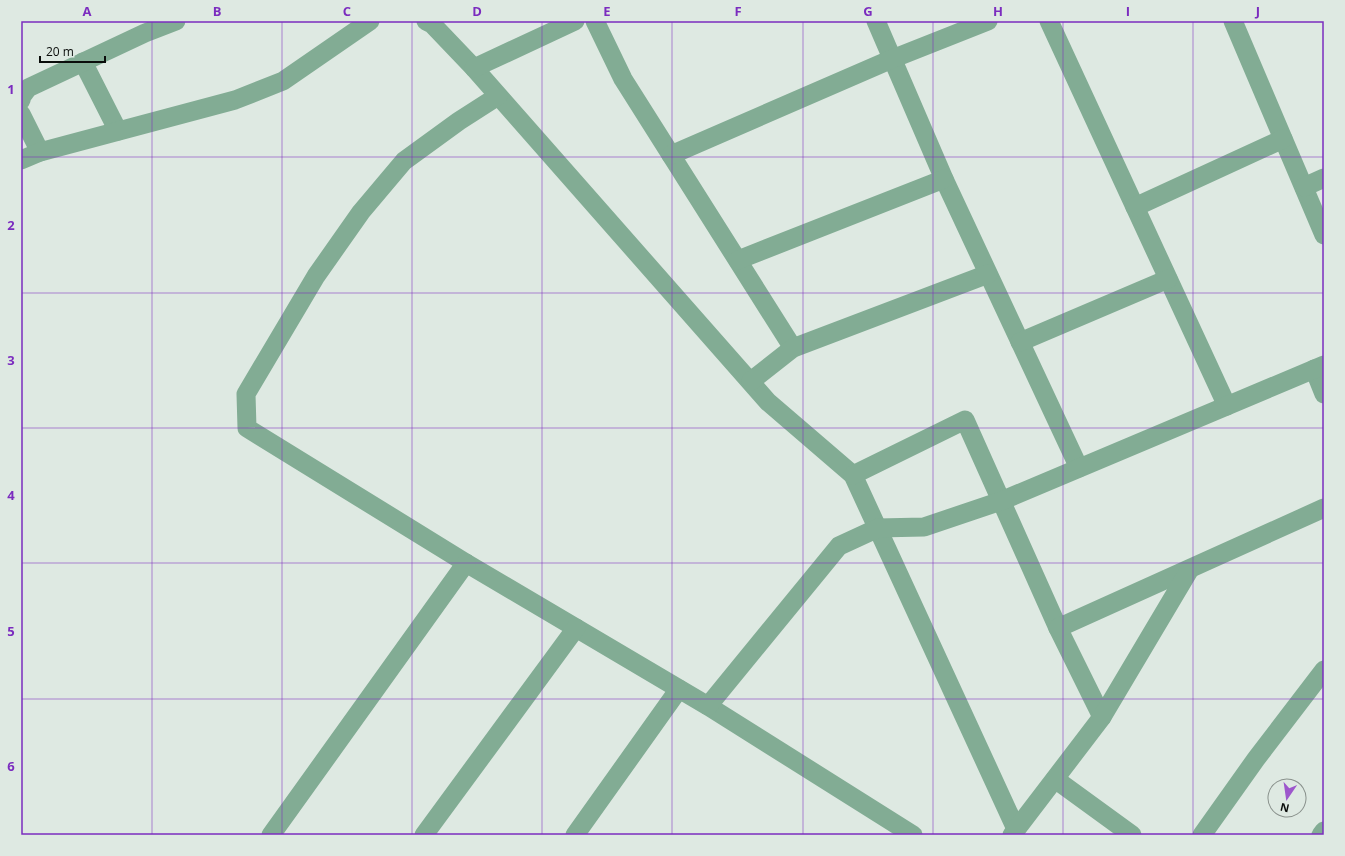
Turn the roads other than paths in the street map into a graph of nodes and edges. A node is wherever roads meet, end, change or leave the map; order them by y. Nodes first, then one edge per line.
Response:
1 (176, 21) edge
2 (370, 21) edge
3 (426, 21) edge
4 (575, 21) edge
5 (595, 21) edge
6 (876, 21) edge
7 (988, 21) edge
8 (1049, 21) edge
9 (1236, 22) edge
10 (892, 59) junction
11 (83, 62) junction
12 (474, 68) junction
13 (498, 96) junction
14 (21, 100) edge
15 (21, 114) edge
16 (118, 131) junction
17 (1283, 139) junction
18 (40, 152) junction
19 (671, 155) junction
20 (21, 160) edge
21 (1324, 178) edge
22 (944, 179) junction
23 (1304, 187) junction
24 (1135, 207) junction
25 (1324, 236) edge
26 (738, 260) junction
27 (988, 274) junction
28 (1168, 279) junction
29 (1020, 342) junction
30 (793, 348) junction
31 (1319, 367) edge
32 (751, 381) junction
33 (1324, 394) edge
34 (1227, 406) junction
35 (1079, 468) junction
36 (853, 475) junction
37 (1002, 501) junction
38 (1324, 508) edge
39 (878, 528) junction
40 (466, 562) junction
41 (1190, 569) junction
42 (576, 628) junction
43 (1058, 628) junction
44 (1324, 670) edge
45 (679, 689) junction
46 (708, 706) junction
47 (1102, 717) junction
48 (1055, 779) junction
49 (1324, 831) edge
50 (1014, 832) edge
51 (271, 835) edge
52 (424, 835) edge
53 (575, 835) edge
54 (913, 835) edge
55 (1132, 835) edge
56 (1202, 835) edge
57 (1321, 835) edge

1 - 11 street
2 - 16 street
3 - 12 street
4 - 12 street
5 - 19 street
6 - 10 street
7 - 10 street
8 - 24 street
9 - 17 street
10 - 19 street
10 - 22 street
11 - 14 street
11 - 16 street
12 - 13 street
13 - 32 street
13 - 40 street
15 - 18 street
16 - 18 street
17 - 23 street
17 - 24 street
18 - 20 street
19 - 26 street
21 - 23 street
22 - 26 street
22 - 27 street
23 - 25 street
24 - 28 street
26 - 30 street
27 - 29 street
27 - 30 street
28 - 29 street
28 - 34 street
29 - 35 street
30 - 32 street
31 - 33 street
31 - 34 street
32 - 36 street
34 - 35 street
35 - 37 street
36 - 37 street
36 - 39 street
37 - 39 street
37 - 43 street
38 - 41 street
39 - 46 street
39 - 50 street
40 - 42 street
40 - 51 street
41 - 43 street
41 - 47 street
42 - 45 street
42 - 52 street
43 - 47 street
44 - 56 street
45 - 46 street
45 - 53 street
46 - 54 street
47 - 48 street
48 - 50 street
48 - 55 street
49 - 57 street

